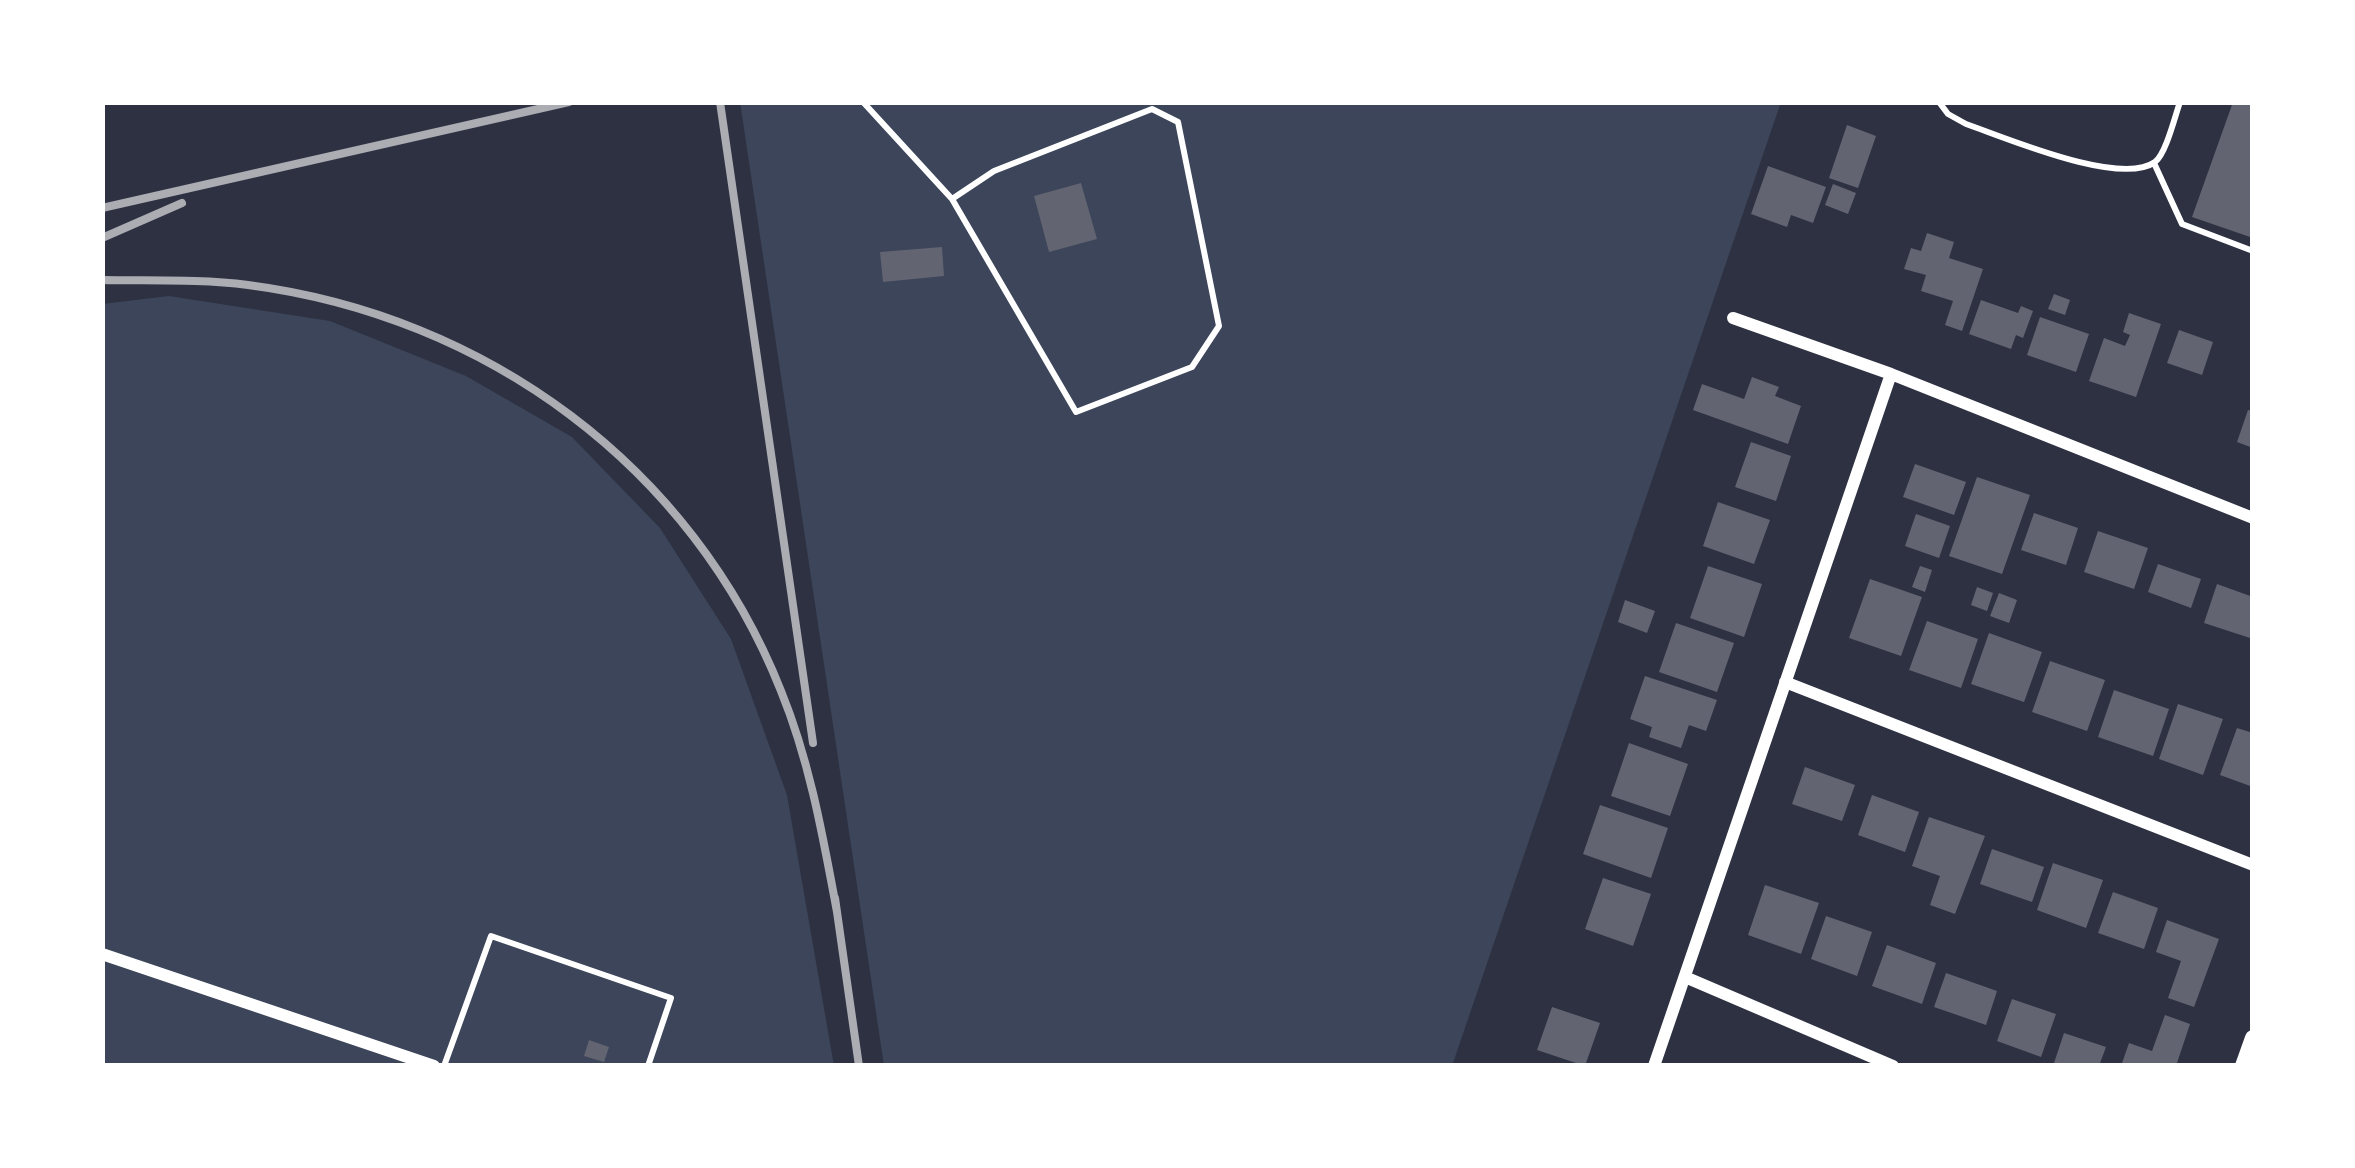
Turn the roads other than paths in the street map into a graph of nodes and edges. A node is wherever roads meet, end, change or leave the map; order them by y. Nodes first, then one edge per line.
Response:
1 (862, 102) edge
2 (1939, 102) edge
3 (2180, 102) edge
4 (2154, 163) junction
5 (952, 199) junction
6 (2253, 251) edge
7 (1732, 318) dead end
8 (1891, 374) junction
9 (2253, 518) edge
10 (1785, 682) junction
11 (2253, 865) edge
12 (102, 954) edge
13 (1685, 977) junction
14 (2253, 1038) edge
15 (434, 1066) edge
16 (444, 1066) edge
17 (648, 1066) edge
18 (1654, 1066) edge
19 (1893, 1066) edge
20 (2243, 1066) edge

1 - 5 lane
2 - 4 lane
3 - 4 lane
4 - 6 lane
5 - 5 lane
7 - 8 street
8 - 9 street
8 - 10 street
10 - 11 street
10 - 13 street
12 - 15 street
13 - 18 street
13 - 19 street
14 - 20 street
16 - 17 lane

